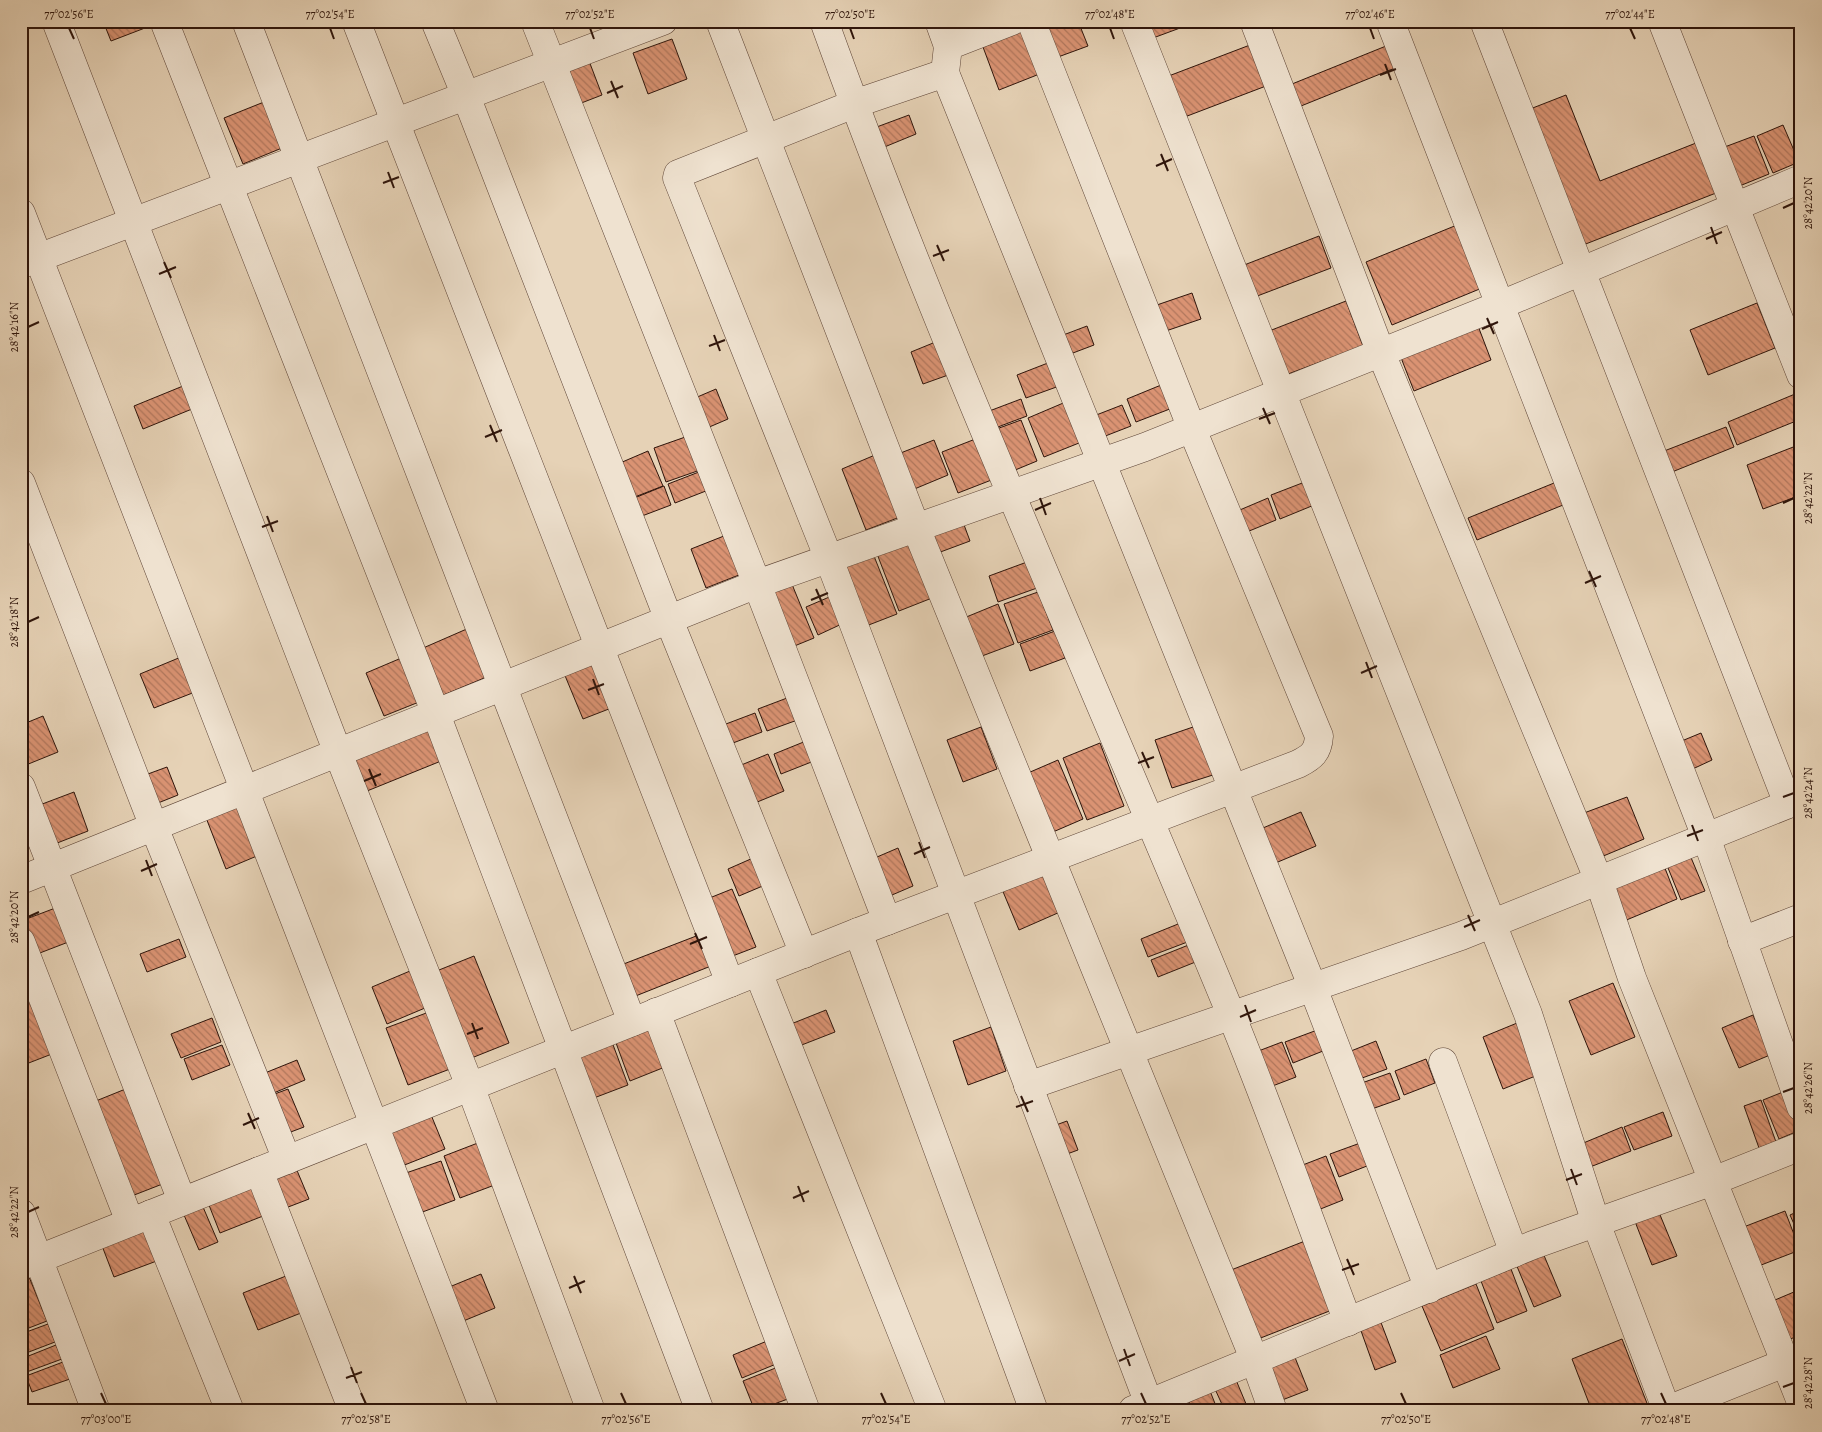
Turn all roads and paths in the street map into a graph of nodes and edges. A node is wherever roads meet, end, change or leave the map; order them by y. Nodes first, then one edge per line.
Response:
1 (56, 21) edge
2 (164, 21) edge
3 (246, 21) edge
4 (356, 21) edge
5 (435, 21) edge
6 (535, 21) edge
7 (664, 21) edge
8 (720, 21) edge
9 (824, 21) edge
10 (1012, 21) edge
11 (1031, 21) edge
12 (1134, 21) edge
13 (1254, 21) edge
14 (1390, 21) edge
15 (1484, 21) edge
16 (1662, 21) edge
17 (943, 33) edge
18 (552, 64) junction
19 (945, 73) junction
20 (466, 96) junction
21 (854, 104) junction
22 (396, 123) junction
23 (765, 140) junction
24 (300, 158) junction
25 (1801, 179) edge
26 (230, 185) junction
27 (1734, 207) junction
28 (21, 213) edge
29 (134, 221) junction
30 (30, 261) edge
31 (1580, 272) junction
32 (1500, 305) junction
33 (1381, 353) junction
34 (1799, 367) edge
35 (1283, 392) junction
36 (1192, 429) junction
37 (1100, 463) junction
38 (21, 483) edge
39 (1010, 495) junction
40 (916, 528) junction
41 (829, 559) junction
42 (757, 584) junction
43 (669, 620) junction
44 (601, 647) junction
45 (504, 686) junction
46 (436, 714) junction
47 (338, 753) junction
48 (21, 787) edge
49 (1232, 789) junction
50 (246, 790) junction
51 (1795, 802) edge
52 (1150, 822) junction
53 (154, 827) junction
54 (1706, 837) junction
55 (1050, 860) junction
56 (53, 868) junction
57 (21, 880) edge
58 (1599, 880) junction
59 (956, 894) junction
60 (1801, 918) edge
61 (887, 921) junction
62 (1492, 924) junction
63 (858, 932) junction
64 (1742, 941) junction
65 (21, 942) edge
66 (804, 954) junction
67 (758, 972) junction
68 (730, 982) junction
69 (1313, 988) junction
70 (1232, 1016) junction
71 (644, 1017) junction
72 (563, 1049) junction
73 (1128, 1052) junction
74 (1443, 1062) dead end
75 (470, 1086) junction
76 (1028, 1086) junction
77 (1801, 1107) edge
78 (372, 1126) junction
79 (1801, 1146) edge
80 (287, 1160) junction
81 (259, 1171) junction
82 (1713, 1181) junction
83 (182, 1201) junction
84 (21, 1213) edge
85 (141, 1218) junction
86 (1596, 1222) junction
87 (1514, 1253) junction
88 (30, 1262) edge
89 (1429, 1289) junction
90 (1348, 1322) junction
91 (1256, 1361) junction
92 (1785, 1363) junction
93 (1801, 1402) edge
94 (1140, 1407) edge
95 (96, 1411) edge
96 (230, 1411) edge
97 (353, 1411) edge
98 (485, 1411) edge
99 (591, 1411) edge
100 (700, 1411) edge
101 (806, 1411) edge
102 (933, 1411) edge
103 (1034, 1411) edge
104 (1273, 1411) edge
105 (1666, 1411) edge

1 - 29 street
2 - 26 street
3 - 24 street
4 - 22 street
5 - 20 street
6 - 18 street
7 - 18 street
8 - 23 street
9 - 21 street
10 - 17 street
11 - 36 street
12 - 35 street
13 - 33 street
14 - 32 street
15 - 31 street
16 - 27 street
17 - 19 street
18 - 20 street
18 - 42 street
19 - 21 street
19 - 37 street
20 - 22 street
20 - 43 street
21 - 23 street
21 - 39 street
22 - 24 street
22 - 44 street
23 - 40 street
23 - 41 street
24 - 26 street
24 - 45 street
25 - 27 street
26 - 29 street
26 - 46 street
27 - 31 street
27 - 34 street
28 - 30 street
29 - 30 street
29 - 47 street
30 - 50 street
31 - 32 street
31 - 51 street
32 - 33 street
32 - 54 street
33 - 35 street
33 - 58 street
35 - 36 street
35 - 62 street
36 - 37 street
36 - 49 street
37 - 39 street
37 - 49 street
38 - 53 street
39 - 40 street
39 - 52 street
40 - 41 street
40 - 55 street
41 - 42 street
41 - 59 street
42 - 43 street
42 - 61 street
43 - 44 street
43 - 66 street
44 - 45 street
44 - 68 street
45 - 46 street
45 - 71 street
46 - 47 street
46 - 72 street
47 - 50 street
47 - 75 street
48 - 56 street
49 - 52 street
49 - 69 street
50 - 53 street
50 - 78 street
51 - 54 street
52 - 55 street
52 - 70 street
53 - 56 street
53 - 80 street
54 - 58 street
54 - 64 street
55 - 59 street
55 - 73 street
56 - 57 street
56 - 83 street
58 - 62 street
58 - 82 street
59 - 61 street
59 - 76 street
60 - 64 street
61 - 63 street
62 - 69 street
62 - 86 street
63 - 66 street
63 - 103 street
64 - 77 street
65 - 85 street
66 - 67 street
67 - 68 street
67 - 102 street
68 - 71 street
69 - 70 street
69 - 89 street
70 - 73 street
70 - 90 street
71 - 72 street
71 - 101 street
72 - 75 street
72 - 100 street
73 - 76 street
73 - 91 street
74 - 87 street
75 - 78 street
75 - 99 street
76 - 94 street
78 - 80 street
78 - 98 street
79 - 82 street
80 - 81 street
81 - 83 street
81 - 97 street
82 - 86 street
82 - 92 street
83 - 85 street
84 - 88 street
85 - 88 street
85 - 96 street
86 - 87 street
86 - 105 street
87 - 89 street
88 - 95 street
89 - 90 street
90 - 91 street
91 - 94 street
91 - 104 street
92 - 93 street
92 - 105 street

